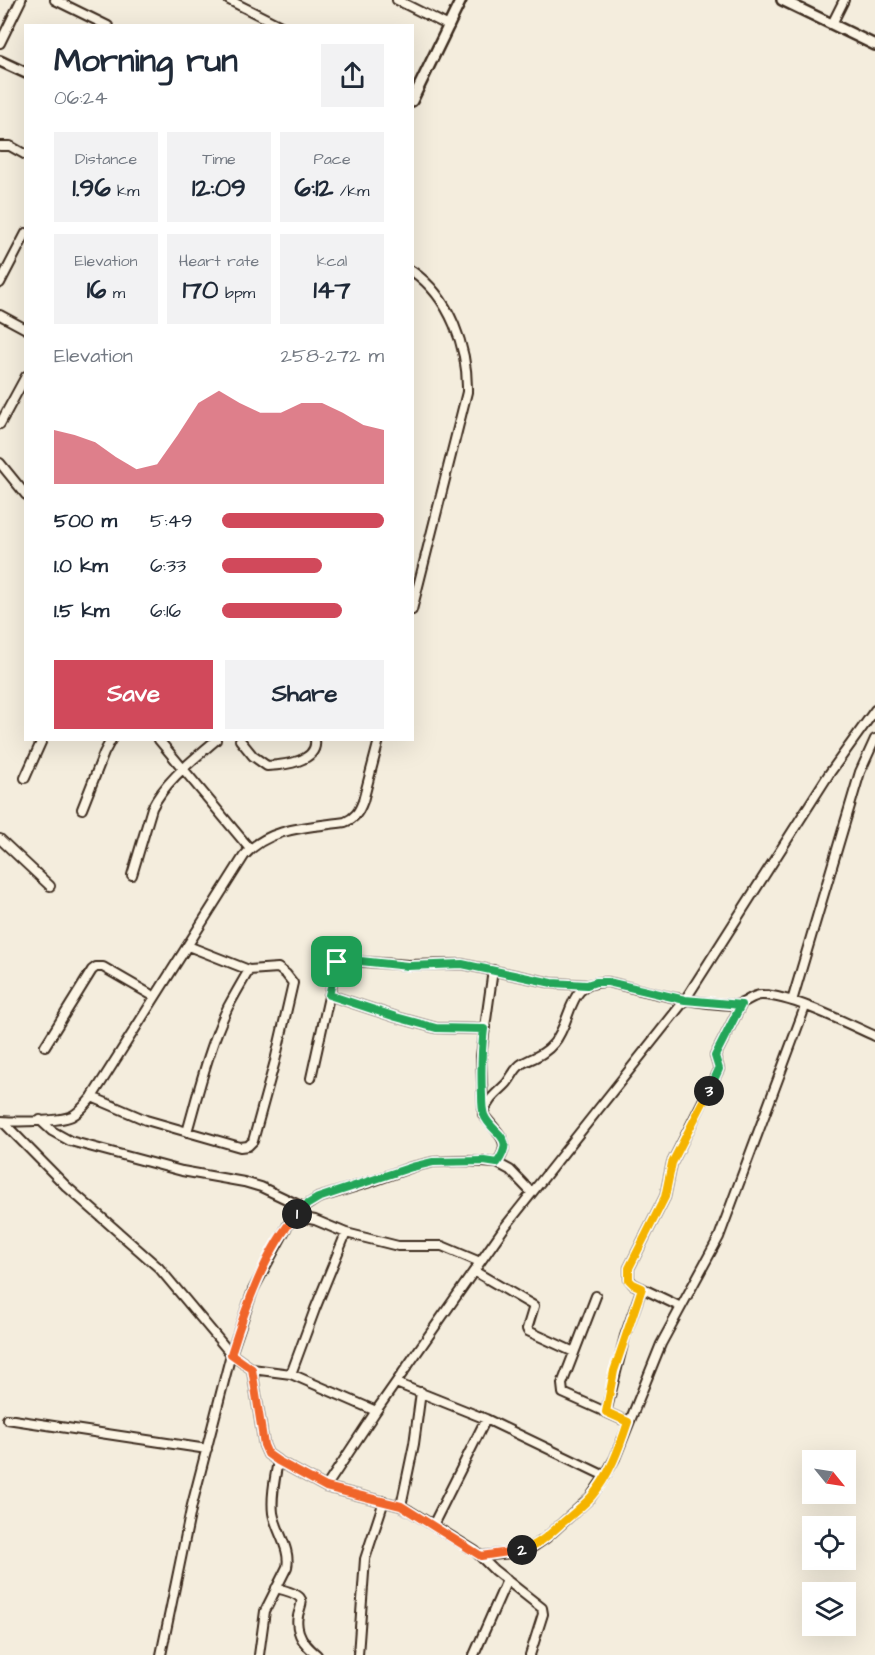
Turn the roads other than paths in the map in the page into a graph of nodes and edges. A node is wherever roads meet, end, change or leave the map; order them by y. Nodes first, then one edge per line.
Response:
1 (21, 0) edge
2 (55, 0) edge
3 (230, 0) edge
4 (397, 0) edge
5 (461, 0) edge
6 (782, 0) edge
7 (844, 0) edge
8 (104, 24) edge
9 (277, 24) edge
10 (832, 24) junction
11 (449, 26) junction
12 (0, 43) edge
13 (875, 45) edge
14 (0, 61) edge
15 (24, 72) edge
16 (414, 94) edge
17 (0, 146) edge
18 (24, 154) edge
19 (24, 237) edge
20 (414, 273) edge
21 (0, 283) edge
22 (0, 315) edge
23 (24, 328) edge
24 (24, 380) edge
25 (0, 424) edge
26 (0, 463) edge
27 (24, 492) edge
28 (414, 602) edge
29 (875, 710) edge
30 (875, 740) edge
31 (42, 741) edge
32 (110, 741) edge
33 (160, 741) edge
34 (215, 741) edge
35 (241, 741) edge
36 (315, 741) edge
37 (379, 741) edge
38 (183, 769) junction
39 (25, 778) dead end
40 (82, 809) dead end
41 (0, 839) edge
42 (250, 849) junction
43 (132, 875) dead end
44 (50, 886) dead end
45 (188, 946) junction
46 (249, 970) junction
47 (493, 970) junction
48 (587, 985) junction
49 (329, 995) junction
50 (155, 997) junction
51 (685, 1000) junction
52 (792, 1001) junction
53 (741, 1005) junction
54 (805, 1007) junction
55 (484, 1029) junction
56 (875, 1036) edge
57 (45, 1046) dead end
58 (310, 1078) dead end
59 (92, 1097) junction
60 (483, 1114) junction
61 (40, 1120) junction
62 (1, 1121) edge
63 (188, 1132) junction
64 (497, 1163) junction
65 (531, 1192) junction
66 (303, 1207) junction
67 (294, 1216) junction
68 (346, 1233) junction
69 (480, 1262) junction
70 (474, 1271) junction
71 (642, 1288) junction
72 (596, 1296) dead end
73 (681, 1307) junction
74 (574, 1352) junction
75 (231, 1354) junction
76 (252, 1369) junction
77 (291, 1374) junction
78 (396, 1383) junction
79 (421, 1392) junction
80 (376, 1411) junction
81 (606, 1412) junction
82 (7, 1419) dead end
83 (486, 1419) junction
84 (628, 1422) junction
85 (207, 1449) junction
86 (278, 1461) junction
87 (605, 1476) junction
88 (326, 1487) junction
89 (384, 1502) junction
90 (401, 1506) junction
91 (433, 1525) junction
92 (481, 1556) junction
93 (507, 1580) junction
94 (276, 1588) junction
95 (161, 1655) edge
96 (259, 1655) edge
97 (317, 1655) edge
98 (358, 1655) edge
99 (474, 1655) edge
100 (530, 1655) edge

1 - 12 street
2 - 8 street
3 - 9 street
4 - 11 street
5 - 11 street
6 - 10 street
7 - 10 street
10 - 13 street
11 - 16 street
14 - 15 street
17 - 18 street
19 - 21 street
20 - 28 street
22 - 23 street
24 - 25 street
26 - 27 street
29 - 51 street
30 - 52 street
31 - 39 street
32 - 40 street
33 - 38 street
34 - 38 street
35 - 36 street
37 - 42 street
38 - 42 street
38 - 43 street
41 - 44 street
42 - 45 street
45 - 46 street
45 - 50 street
46 - 63 street
46 - 63 street
47 - 48 street
47 - 49 street
47 - 55 street
48 - 51 street
48 - 60 street
49 - 55 street
49 - 58 street
50 - 57 street
50 - 59 street
51 - 53 street
51 - 65 street
52 - 53 street
52 - 54 street
53 - 71 street
54 - 56 street
54 - 73 street
55 - 60 street
59 - 61 street
59 - 63 street
60 - 64 street
61 - 62 street
61 - 66 street
62 - 75 street
64 - 65 street
64 - 66 street
65 - 69 street
66 - 67 street
67 - 68 street
67 - 75 street
68 - 69 street
68 - 77 street
69 - 70 street
70 - 74 street
70 - 78 street
71 - 73 street
71 - 81 street
72 - 74 street
73 - 84 street
74 - 81 street
75 - 76 street
75 - 85 street
76 - 77 street
76 - 86 street
77 - 80 street
78 - 79 street
78 - 80 street
79 - 83 street
79 - 90 street
80 - 88 street
81 - 84 street
82 - 85 street
83 - 87 street
83 - 91 street
84 - 87 street
85 - 95 street
86 - 88 street
86 - 94 street
87 - 92 street
88 - 89 street
89 - 90 street
89 - 98 street
90 - 91 street
91 - 92 street
92 - 93 street
93 - 99 street
93 - 100 street
94 - 96 street
94 - 97 street

